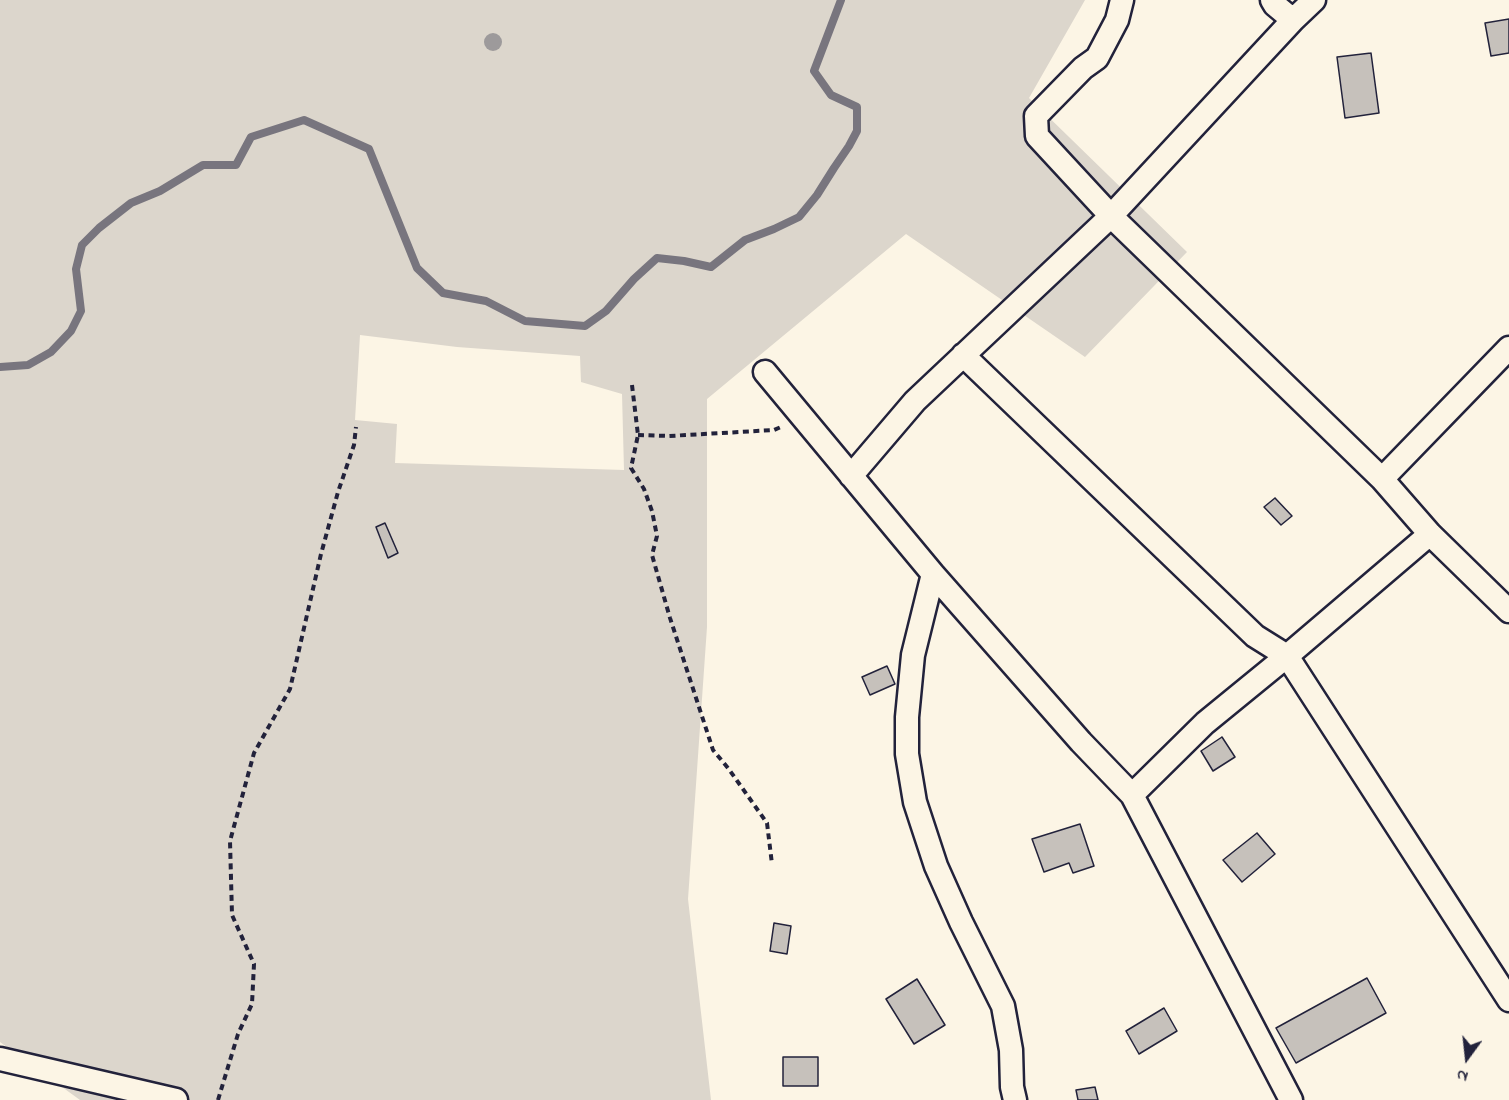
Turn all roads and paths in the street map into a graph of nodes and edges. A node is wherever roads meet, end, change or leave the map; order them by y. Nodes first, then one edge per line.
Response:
1 (1122, 0) edge
2 (1272, 0) edge
3 (1314, 0) edge
4 (1293, 20) junction
5 (1111, 216) junction
6 (1509, 348) edge
7 (963, 355) junction
8 (765, 372) dead end
9 (632, 385) dead end
10 (804, 418) junction
11 (356, 427) dead end
12 (638, 435) junction
13 (851, 476) junction
14 (1382, 479) junction
15 (1430, 534) junction
16 (933, 574) junction
17 (1509, 611) edge
18 (1287, 656) junction
19 (1132, 795) junction
20 (772, 864) dead end
21 (1509, 999) edge
22 (0, 1059) edge
23 (176, 1100) edge
24 (218, 1100) edge
25 (1015, 1100) edge
26 (1291, 1100) edge

1 - 5 street
2 - 4 street
3 - 4 street
4 - 5 street
5 - 7 street
5 - 14 street
6 - 14 street
7 - 13 street
7 - 18 street
8 - 10 street
9 - 12 path
10 - 12 path
10 - 13 street
11 - 24 path
12 - 20 path
13 - 16 street
14 - 15 street
15 - 17 street
15 - 18 street
16 - 19 street
16 - 25 street
18 - 19 street
18 - 21 street
19 - 26 street
22 - 23 street

